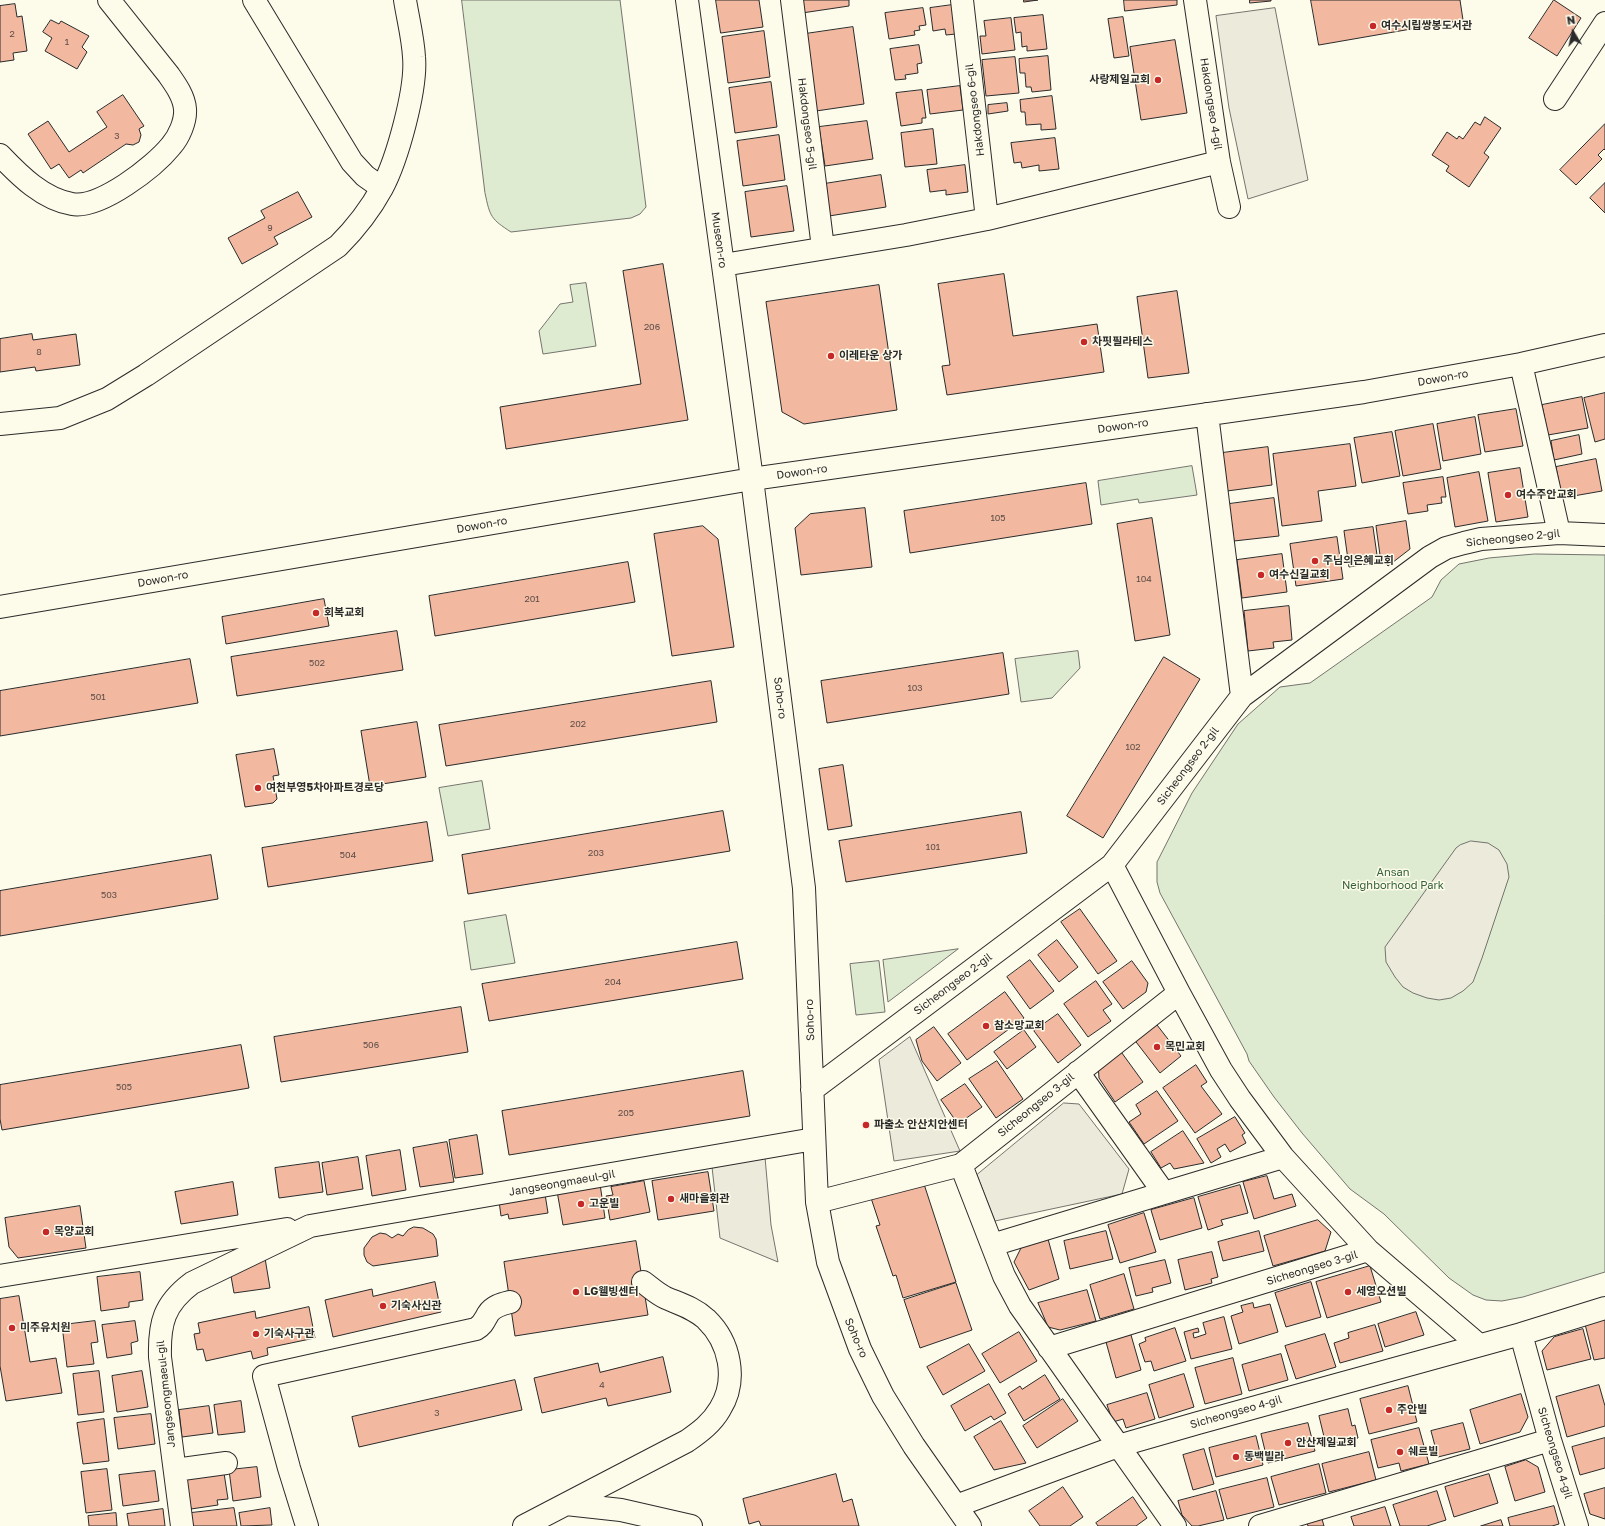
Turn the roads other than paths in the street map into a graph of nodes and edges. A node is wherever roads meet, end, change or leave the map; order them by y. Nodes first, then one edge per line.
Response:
1 (108, 0) edge
2 (254, 0) edge
3 (405, 0) edge
4 (687, 0) edge
5 (792, 0) edge
6 (962, 0) edge
7 (1195, 0) edge
8 (1605, 23) edge
9 (1555, 99) dead end
10 (0, 155) edge
11 (1219, 162) junction
12 (382, 188) junction
13 (1229, 207) dead end
14 (988, 219) junction
15 (823, 248) junction
16 (722, 265) junction
17 (1605, 345) edge
18 (1521, 364) junction
19 (1207, 414) junction
20 (0, 424) edge
21 (752, 479) junction
22 (1559, 533) junction
23 (1605, 535) edge
24 (0, 607) edge
25 (1242, 696) junction
26 (1112, 865) junction
27 (1178, 993) junction
28 (1078, 1072) junction
29 (812, 1090) junction
30 (814, 1139) junction
31 (1283, 1157) junction
32 (961, 1165) junction
33 (1164, 1193) junction
34 (817, 1202) junction
35 (310, 1226) junction
36 (992, 1245) junction
37 (1368, 1250) junction
38 (0, 1276) edge
39 (643, 1282) dead end
40 (510, 1302) dead end
41 (1605, 1308) edge
42 (1521, 1334) junction
43 (1479, 1345) junction
44 (1049, 1348) junction
45 (1550, 1440) junction
46 (1118, 1446) junction
47 (226, 1463) dead end
48 (175, 1470) junction
49 (566, 1504) junction
50 (956, 1506) junction
51 (182, 1526) edge
52 (307, 1526) edge
53 (524, 1526) edge
54 (691, 1526) edge
55 (970, 1526) edge
56 (1175, 1526) edge
57 (1260, 1526) edge
58 (1577, 1526) edge

1 - 10 street
2 - 12 street
3 - 12 street
4 - 16 street, Museon-ro
5 - 15 street, Hakdongseo 5-gil
6 - 14 street, Hakdongseo 6-gil
7 - 11 street, Hakdongseo 4-gil
8 - 9 street
11 - 13 street, Hakdongseo 4-gil
11 - 14 street
12 - 20 street
14 - 15 street
15 - 16 street
16 - 21 street, Museon-ro
17 - 18 street, Dowon-ro
18 - 19 street, Dowon-ro
18 - 22 street
19 - 21 street, Dowon-ro
19 - 25 street
21 - 24 street, Dowon-ro
21 - 29 street, Soho-ro
22 - 23 street, Sicheongseo 2-gil
22 - 25 street, Sicheongseo 2-gil
25 - 26 street, Sicheongseo 2-gil
26 - 27 street
26 - 29 street, Sicheongseo 2-gil
27 - 28 street, Sicheongseo 3-gil
27 - 31 street
28 - 32 street, Sicheongseo 3-gil
28 - 33 street
29 - 30 street, Soho-ro
30 - 34 street, Soho-ro
30 - 35 street, Jangseongmaeul-gil
31 - 33 street
31 - 37 street
32 - 34 street
32 - 36 street
33 - 36 street
34 - 50 street, Soho-ro
35 - 38 street, Jangseongmaeul-gil
35 - 48 street, Jangseongmaeul-gil
36 - 44 street
37 - 43 street
37 - 44 street, Sicheongseo 3-gil
39 - 49 street
40 - 52 street
41 - 42 street, Sicheongseo 4-gil
42 - 43 street, Sicheongseo 4-gil
42 - 45 street, Sicheongseo 4-gil
43 - 46 street, Sicheongseo 4-gil
44 - 46 street
45 - 57 street
45 - 58 street, Sicheongseo 4-gil
46 - 50 street, Sicheongseo 4-gil
46 - 56 street
47 - 48 street
48 - 51 street, Jangseongmaeul-gil
49 - 53 street
49 - 54 street
50 - 55 street, Soho-ro

